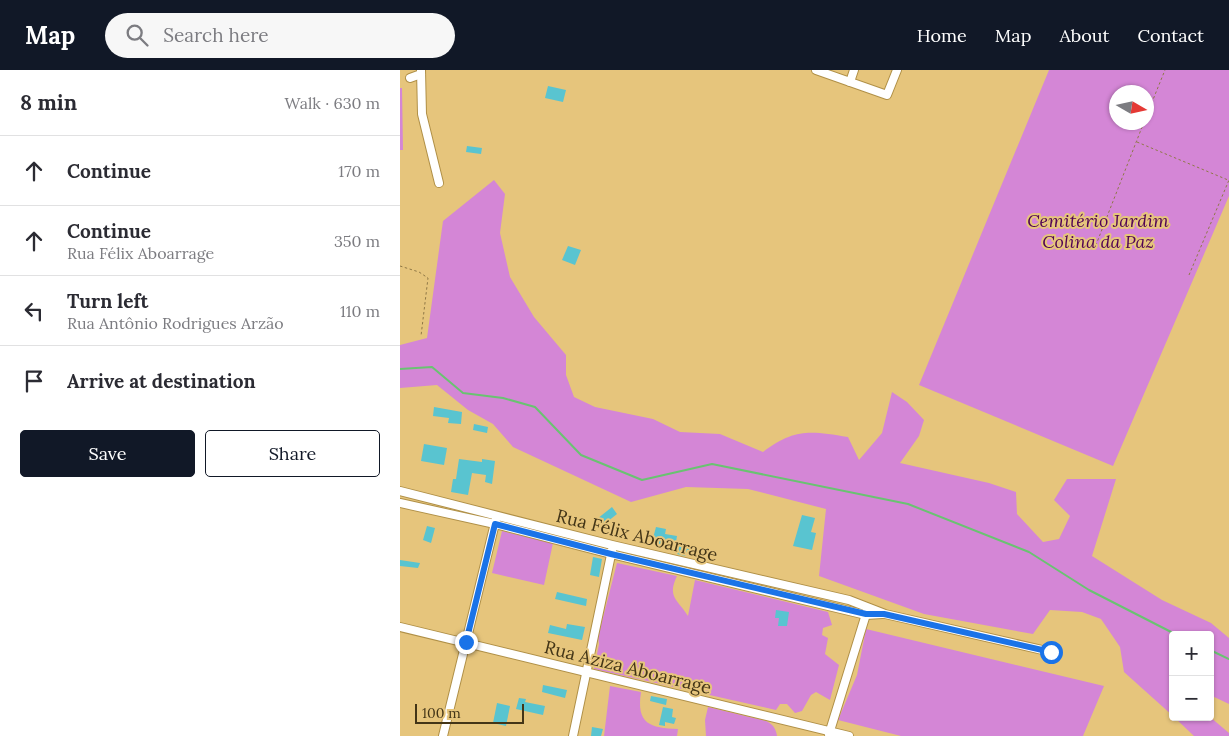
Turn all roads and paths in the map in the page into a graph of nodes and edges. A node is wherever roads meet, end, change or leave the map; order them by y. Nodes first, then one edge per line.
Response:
1 (816, 70) edge
2 (854, 70) edge
3 (897, 70) edge
4 (1165, 70) edge
5 (421, 72) edge
6 (410, 78) dead end
7 (850, 82) junction
8 (1154, 97) edge
9 (1141, 130) edge
10 (1137, 142) junction
11 (1229, 180) edge
12 (439, 183) dead end
13 (1094, 250) dead end
14 (400, 266) edge
15 (1189, 275) dead end
16 (421, 336) dead end
17 (400, 491) edge
18 (400, 503) edge
19 (496, 520) junction
20 (612, 545) junction
21 (611, 554) junction
22 (868, 606) junction
23 (866, 614) junction
24 (884, 614) junction
25 (400, 627) edge
26 (466, 642) junction
27 (1051, 652) dead end
28 (588, 673) junction
29 (829, 734) edge
30 (443, 736) edge
31 (573, 736) edge
32 (849, 736) edge

1 - 7 street
2 - 7 street
3 - 7 street
4 - 8 path
5 - 6 street
5 - 12 street
9 - 10 path
10 - 11 path
10 - 13 path
11 - 15 path
14 - 16 path
17 - 19 street, Rua Félix Aboarrage
18 - 19 street, Rua Félix Aboarrage
19 - 20 street, Rua Félix Aboarrage
19 - 21 street, Rua Félix Aboarrage
19 - 26 street
20 - 21 street
20 - 22 street, Rua Félix Aboarrage
21 - 23 street, Rua Félix Aboarrage
21 - 28 street
22 - 23 street
22 - 24 street, Rua Félix Aboarrage
23 - 24 street, Rua Félix Aboarrage
23 - 29 street
24 - 27 street
25 - 26 street, Rua Aziza Aboarrage
26 - 28 street, Rua Aziza Aboarrage
26 - 30 street
28 - 29 street, Rua Aziza Aboarrage
28 - 31 street
29 - 32 street, Rua Aziza Aboarrage

